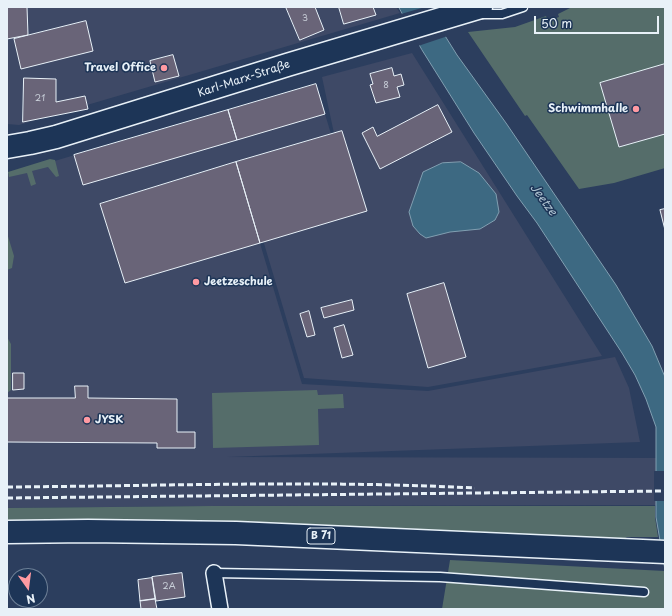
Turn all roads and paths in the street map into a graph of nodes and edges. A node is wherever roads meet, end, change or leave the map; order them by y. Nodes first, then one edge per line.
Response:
1 (481, 7) edge
2 (523, 7) edge
3 (449, 16) junction
4 (7, 146) edge
5 (7, 532) edge
6 (665, 552) edge
7 (214, 573) joint
8 (644, 592) dead end
9 (220, 609) edge

1 - 3 main road, Karl-Marx-Straße
2 - 3 lane
3 - 4 main road, Karl-Marx-Straße
5 - 6 main road, B 71
7 - 8 lane
7 - 9 street

